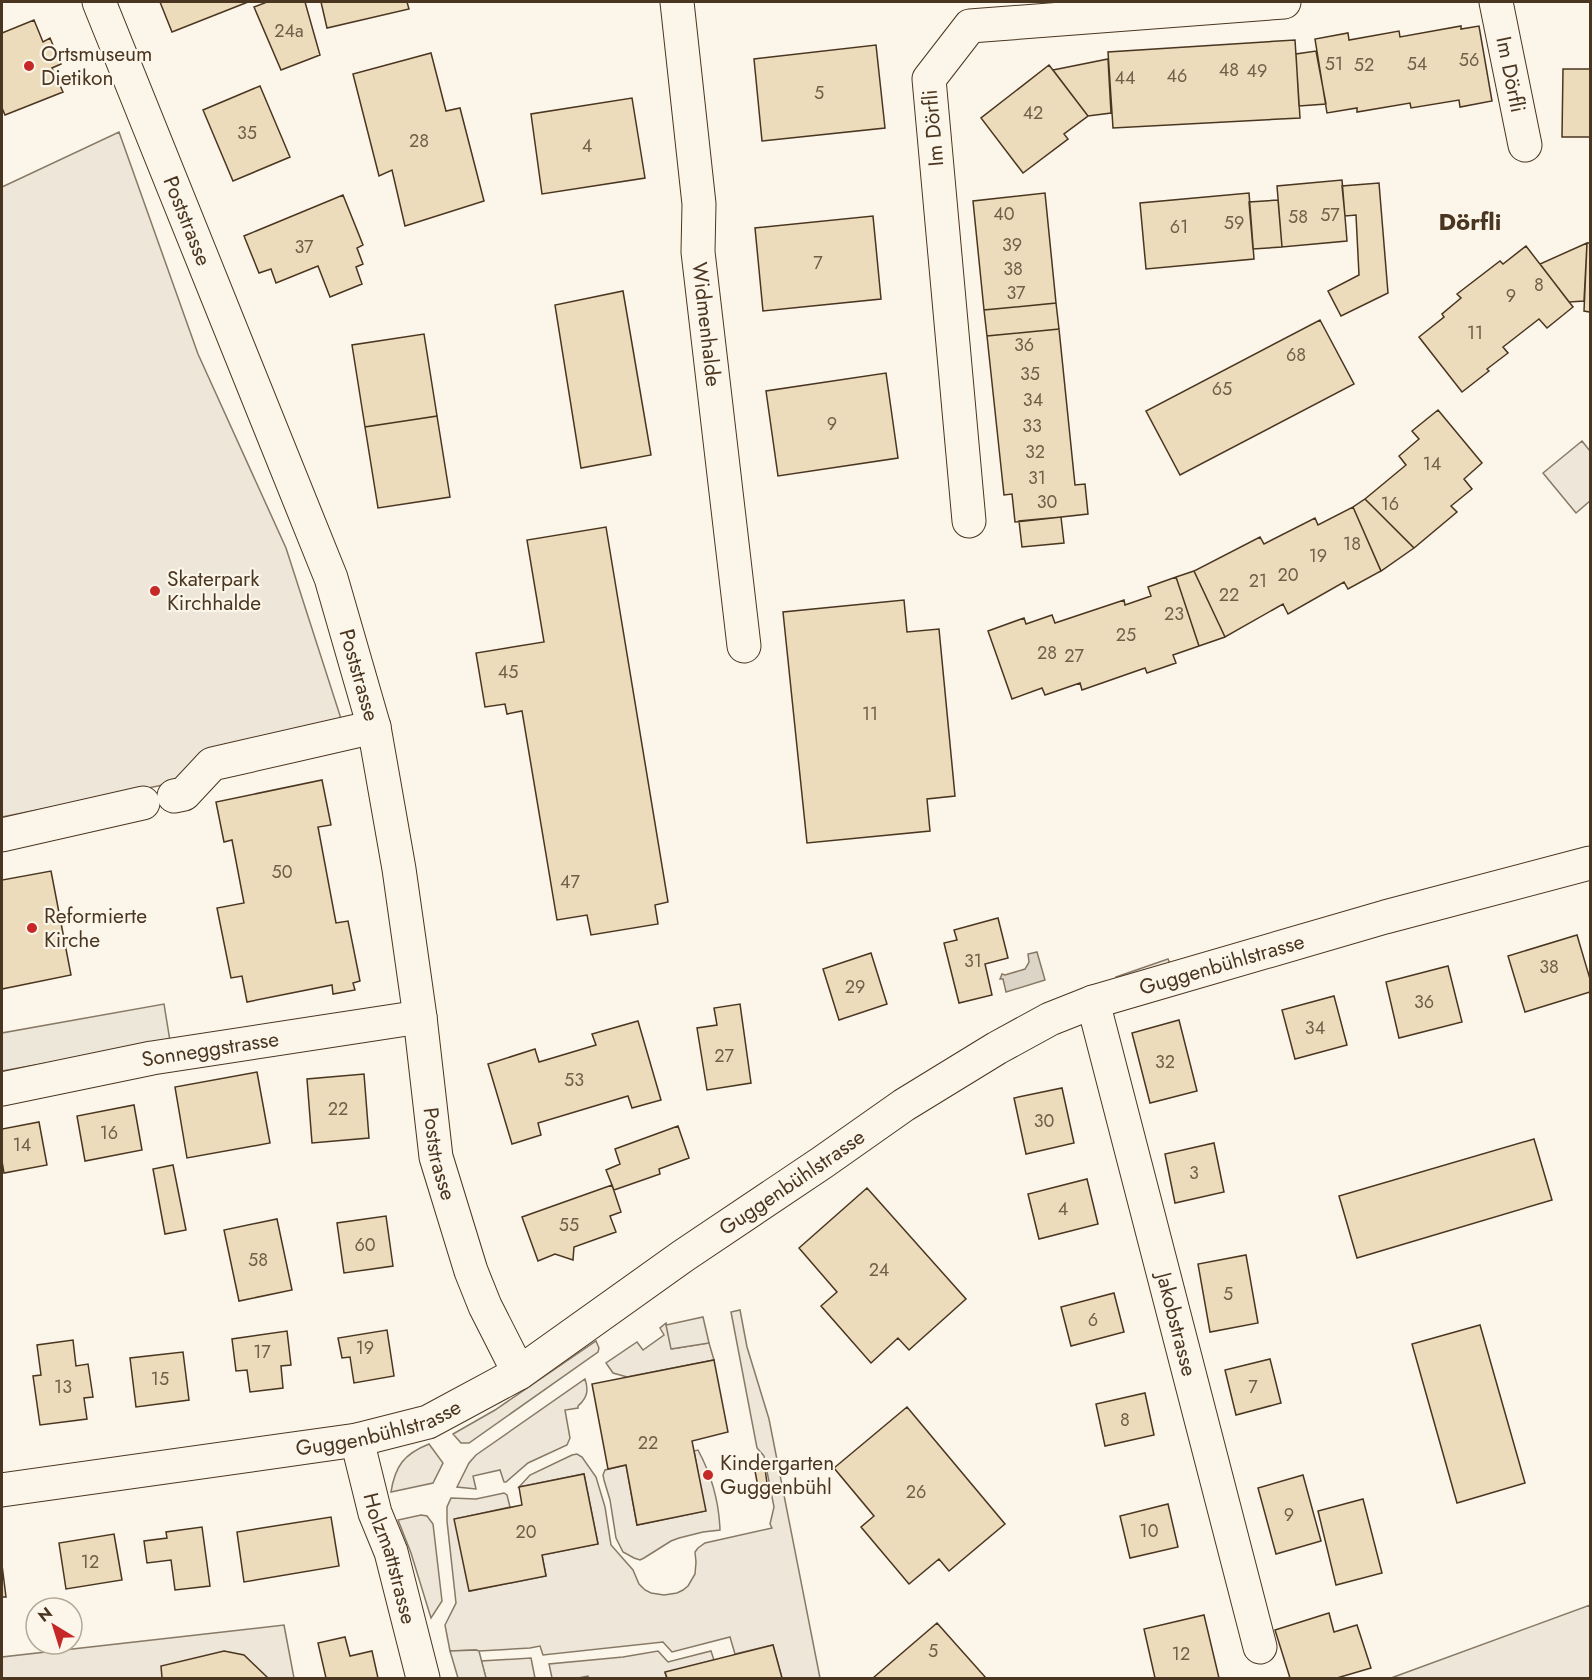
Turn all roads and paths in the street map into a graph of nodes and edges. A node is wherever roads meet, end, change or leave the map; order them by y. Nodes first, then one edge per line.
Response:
1 (99, 2) edge
2 (677, 2) edge
3 (1284, 2) edge
4 (1496, 2) edge
5 (1525, 145) dead end
6 (969, 521) dead end
7 (744, 646) dead end
8 (374, 727) junction
9 (2, 835) edge
10 (1590, 863) edge
11 (1093, 1002) junction
12 (420, 1017) junction
13 (2, 1089) edge
14 (519, 1372) junction
15 (357, 1440) junction
16 (2, 1490) edge
17 (1260, 1647) dead end
18 (423, 1678) edge

1 - 8 street, Poststrasse
2 - 7 street, Widmenhalde
3 - 6 street, Im Dörfli
4 - 5 street, Im Dörfli
8 - 9 street
8 - 12 street, Poststrasse
10 - 11 street, Guggenbühlstrasse
11 - 14 street, Guggenbühlstrasse
11 - 17 street, Jakobstrasse
12 - 13 street, Sonneggstrasse
12 - 14 street, Poststrasse
14 - 15 street, Guggenbühlstrasse
15 - 16 street, Guggenbühlstrasse
15 - 18 street, Holzmattstrasse

